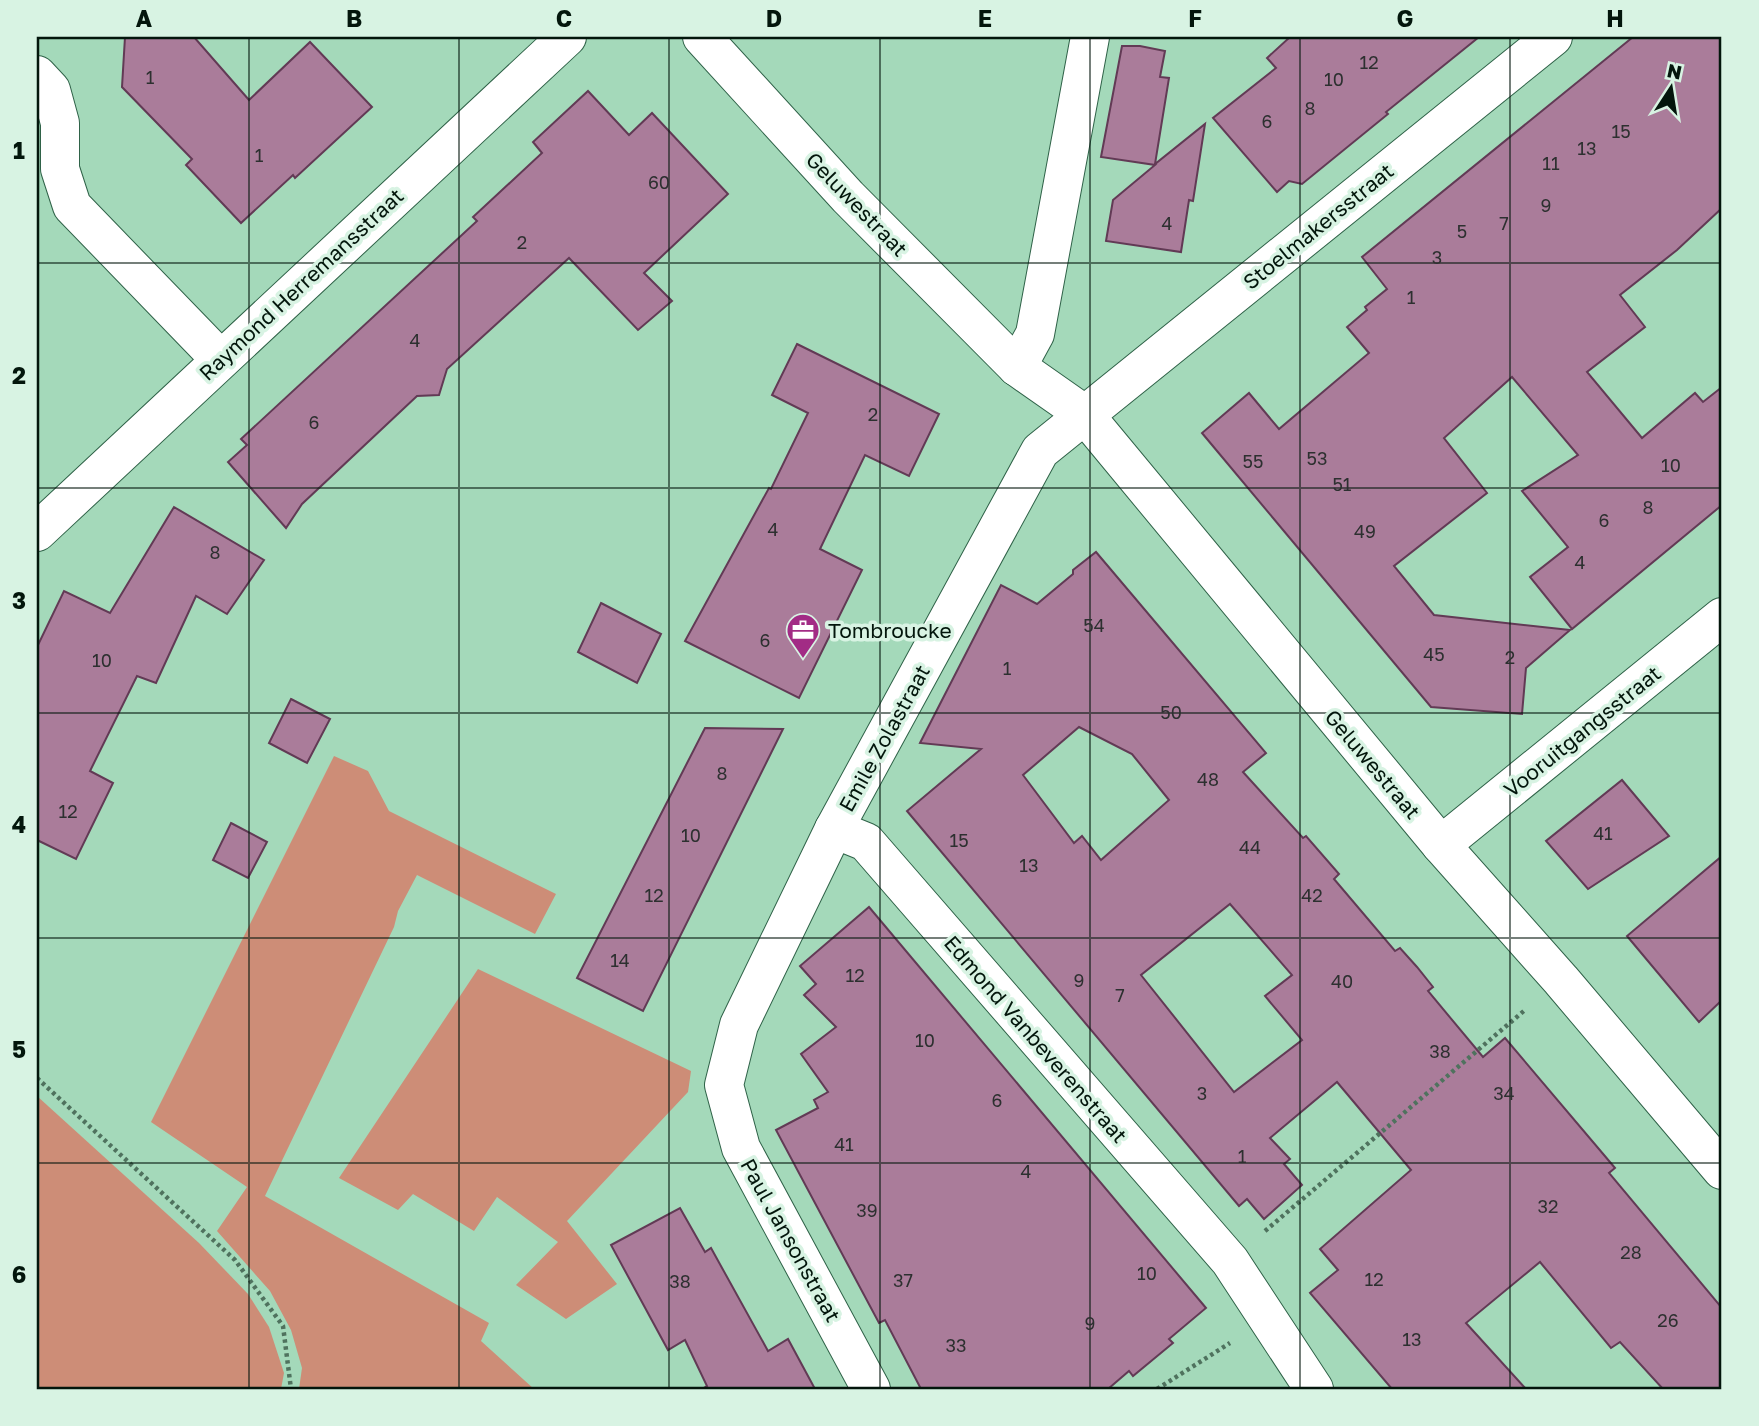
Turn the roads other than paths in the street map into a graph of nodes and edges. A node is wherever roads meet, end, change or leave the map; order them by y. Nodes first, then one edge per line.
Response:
1 (567, 37) edge
2 (702, 37) edge
3 (1090, 37) edge
4 (1553, 37) edge
5 (37, 75) edge
6 (220, 359) junction
7 (1017, 368) junction
8 (1084, 414) junction
9 (37, 532) edge
10 (1722, 617) edge
11 (834, 829) junction
12 (1441, 845) junction
13 (724, 1085) joint
14 (1722, 1170) edge
15 (872, 1389) edge
16 (1314, 1389) edge

1 - 6 street, Raymond Herremansstraat
2 - 7 street, Geluwestraat
3 - 7 street
4 - 8 street, Stoelmakersstraat
5 - 6 street
6 - 9 street, Raymond Herremansstraat
7 - 8 street, Geluwestraat
8 - 11 street, Emile Zolastraat
8 - 12 street, Geluwestraat
10 - 12 street, Vooruitgangsstraat
11 - 13 street, Emile Zolastraat
11 - 16 street, Edmond Vanbeverenstraat
12 - 14 street, Geluwestraat
13 - 15 street, Paul Jansonstraat

